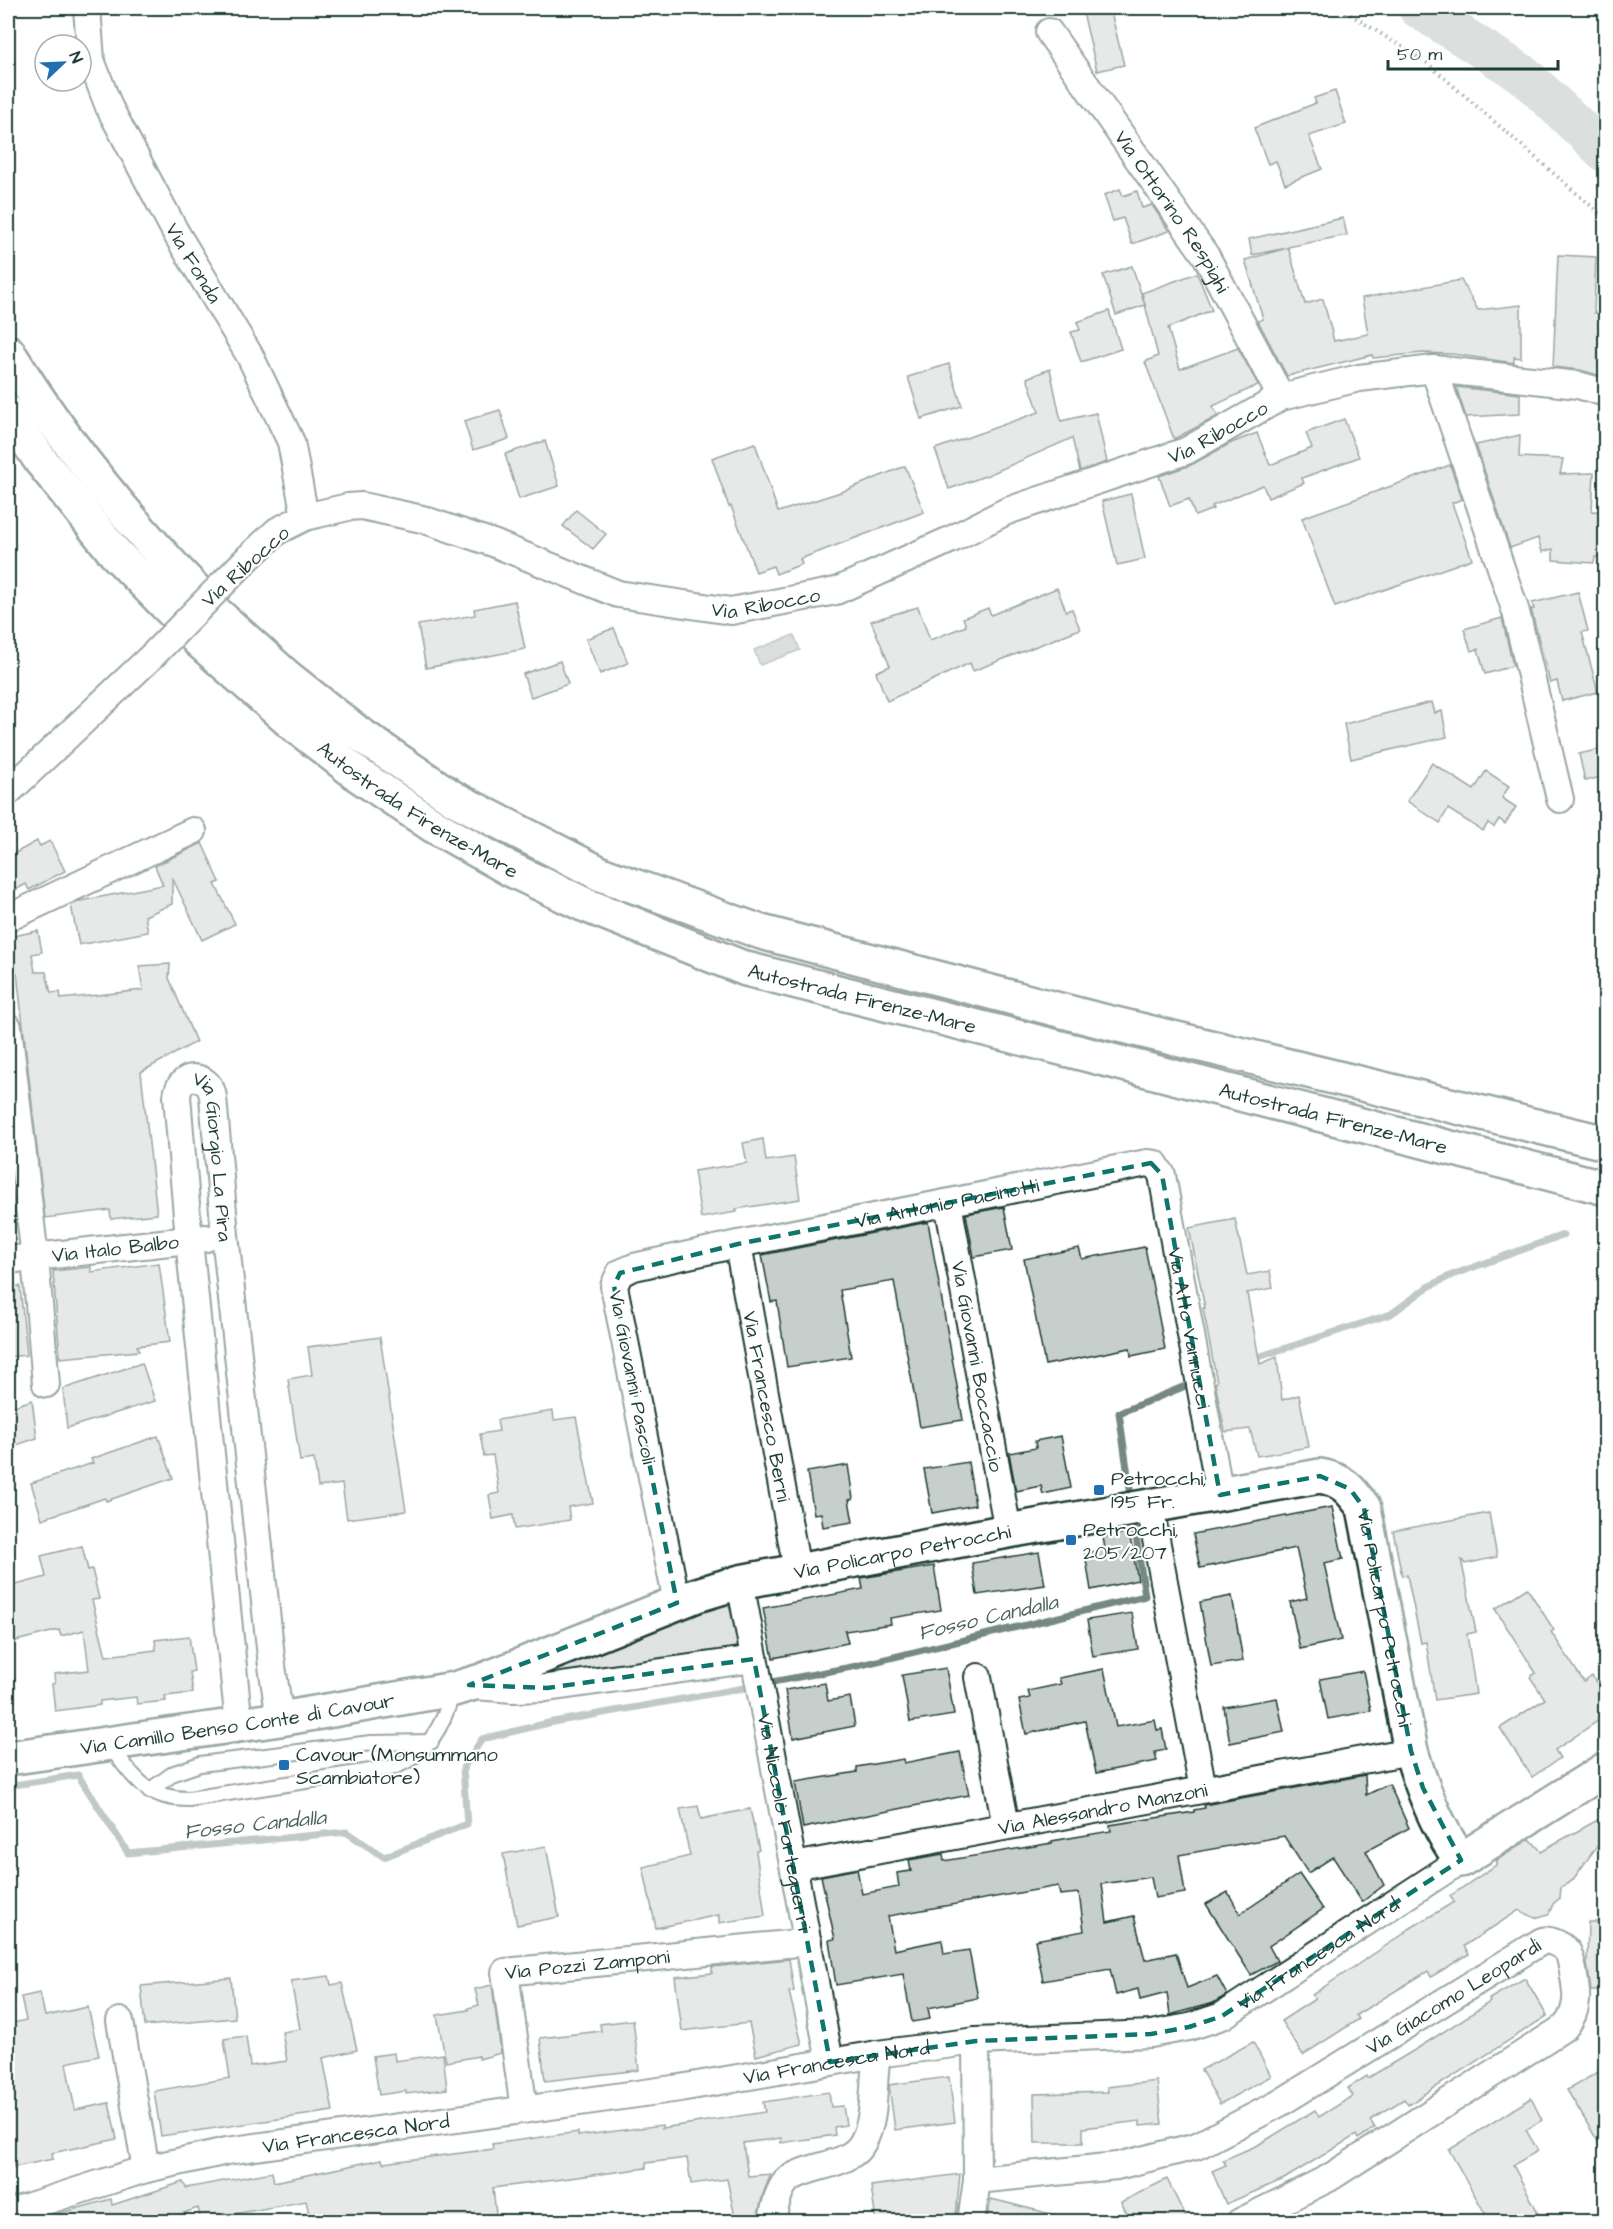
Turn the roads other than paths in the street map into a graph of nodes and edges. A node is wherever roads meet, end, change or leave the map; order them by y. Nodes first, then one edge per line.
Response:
1 (87, 8) edge
2 (1049, 32) dead end
3 (8, 352) edge
4 (1434, 369) junction
5 (1605, 393) edge
6 (1281, 398) junction
7 (8, 412) edge
8 (305, 517) junction
9 (219, 615) dead end
10 (197, 639) dead end
11 (8, 792) edge
12 (1560, 799) dead end
13 (193, 831) dead end
14 (8, 918) edge
15 (8, 1028) edge
16 (1605, 1143) edge
17 (1155, 1164) joint
18 (1605, 1188) edge
19 (948, 1203) junction
20 (225, 1235) junction
21 (189, 1240) junction
22 (738, 1244) junction
23 (35, 1258) junction
24 (8, 1260) edge
25 (46, 1384) dead end
26 (1220, 1495) junction
27 (1150, 1506) junction
28 (1008, 1531) junction
29 (797, 1570) junction
30 (740, 1582) junction
31 (677, 1603) junction
32 (754, 1659) junction
33 (978, 1677) dead end
34 (461, 1687) junction
35 (279, 1719) junction
36 (239, 1725) junction
37 (431, 1742) junction
38 (107, 1744) junction
39 (1411, 1751) junction
40 (8, 1758) edge
41 (1605, 1769) edge
42 (1203, 1789) junction
43 (148, 1791) junction
44 (1006, 1826) junction
45 (1461, 1860) junction
46 (794, 1866) junction
47 (808, 1942) junction
48 (120, 2020) dead end
49 (976, 2041) junction
50 (876, 2054) junction
51 (830, 2062) junction
52 (524, 2110) junction
53 (146, 2169) junction
54 (976, 2180) junction
55 (8, 2213) edge
56 (10, 2222) edge
57 (771, 2222) edge
58 (971, 2222) edge
59 (1240, 2222) edge

1 - 8 street, Via Fonda
2 - 6 street, Via Ottorino Respighi
3 - 7 main road
4 - 5 street, Via Ribocco
4 - 6 street, Via Ribocco
4 - 12 street
6 - 8 street, Via Ribocco
8 - 11 street, Via Ribocco, bridge
9 - 16 main road, Autostrada Firenze-Mare
10 - 18 main road, Autostrada Firenze-Mare
13 - 14 street
15 - 23 street
17 - 19 street, Via Antonio Pacinotti
17 - 26 street, Via Atto Vannucci
19 - 22 street, Via Antonio Pacinotti
19 - 28 street, Via Giovanni Boccaccio
20 - 21 street, Via Italo Balbo
20 - 21 street, Via Giorgio La Pira
20 - 35 street, Via Giorgio La Pira
21 - 23 street, Via Italo Balbo
21 - 36 street, Via Giorgio La Pira
22 - 29 street, Via Francesco Berni
22 - 31 street, Via Giovanni Pascoli
23 - 24 street, Via Italo Balbo
23 - 25 street
26 - 27 main road, Via Policarpo Petrocchi
26 - 39 main road, Via Policarpo Petrocchi
27 - 28 main road, Via Policarpo Petrocchi
27 - 42 street
28 - 29 main road, Via Policarpo Petrocchi
29 - 30 main road, Via Policarpo Petrocchi
30 - 31 main road, Via Camillo Benso Conte di Cavour
30 - 32 street, Via Niccolò Forteguerri
31 - 34 main road, Via Camillo Benso Conte di Cavour
32 - 34 street, Via Camillo Benso Conte di Cavour
32 - 46 street, Via Niccolò Forteguerri
33 - 44 street
34 - 35 main road, Via Camillo Benso Conte di Cavour
34 - 37 lane
35 - 36 main road, Via Camillo Benso Conte di Cavour
36 - 38 main road, Via Camillo Benso Conte di Cavour
37 - 43 lane
37 - 43 lane
38 - 40 main road, Via Camillo Benso Conte di Cavour
38 - 43 lane
39 - 42 street, Via Alessandro Manzoni
39 - 45 main road, Via Policarpo Petrocchi
41 - 45 main road, Via Francesca Nord
42 - 44 street, Via Alessandro Manzoni
44 - 46 street, Via Alessandro Manzoni
45 - 49 street, Via Francesca Nord
46 - 47 street, Via Niccolò Forteguerri
47 - 51 street, Via Niccolò Forteguerri
47 - 52 street, Via Pozzi Zamponi
48 - 53 street
49 - 50 street, Via Francesca Nord
49 - 54 street
50 - 51 street, Via Francesca Nord
50 - 57 street
51 - 52 street, Via Francesca Nord
52 - 53 street, Via Francesca Nord
53 - 55 street, Via Francesca Nord
54 - 58 street
54 - 59 street, Via Giacomo Leopardi
55 - 56 street

